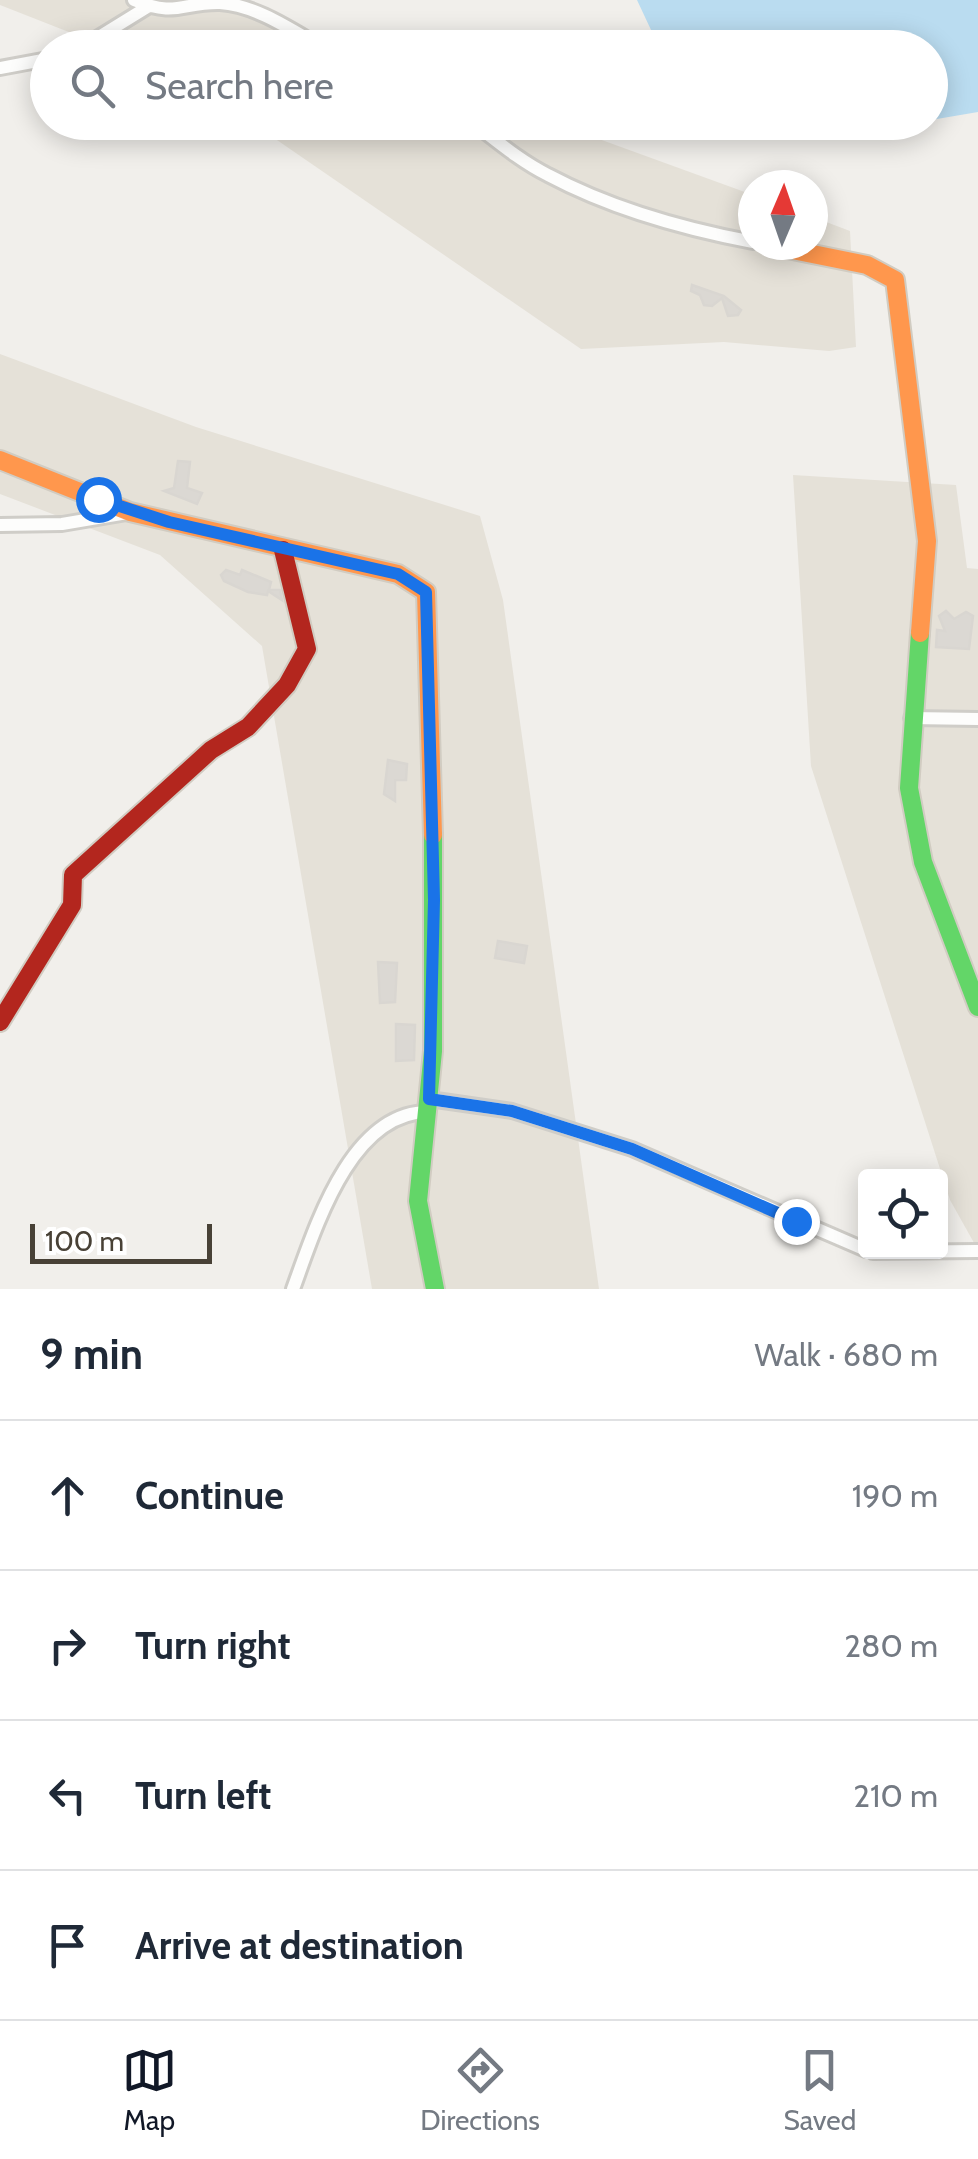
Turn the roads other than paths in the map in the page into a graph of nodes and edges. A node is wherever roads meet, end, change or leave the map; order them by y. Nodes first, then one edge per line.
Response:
1 (134, 0) edge
2 (149, 6) junction
3 (110, 30) edge
4 (287, 30) edge
5 (30, 62) edge
6 (0, 68) edge
7 (495, 140) edge
8 (738, 239) edge
9 (828, 257) edge
10 (0, 460) edge
11 (130, 512) junction
12 (0, 525) edge
13 (283, 550) junction
14 (911, 718) junction
15 (978, 718) edge
16 (978, 1006) edge
17 (0, 1022) edge
18 (429, 1106) junction
19 (858, 1247) edge
20 (978, 1250) edge
21 (948, 1251) edge
22 (293, 1289) edge
23 (435, 1289) edge

1 - 2 street
2 - 3 street
2 - 4 street
5 - 6 street
7 - 8 street
9 - 14 street
10 - 11 street
11 - 12 street
11 - 13 street
13 - 17 street
13 - 18 street
14 - 15 street
14 - 16 street
18 - 19 street
18 - 22 street
18 - 23 street
20 - 21 street

